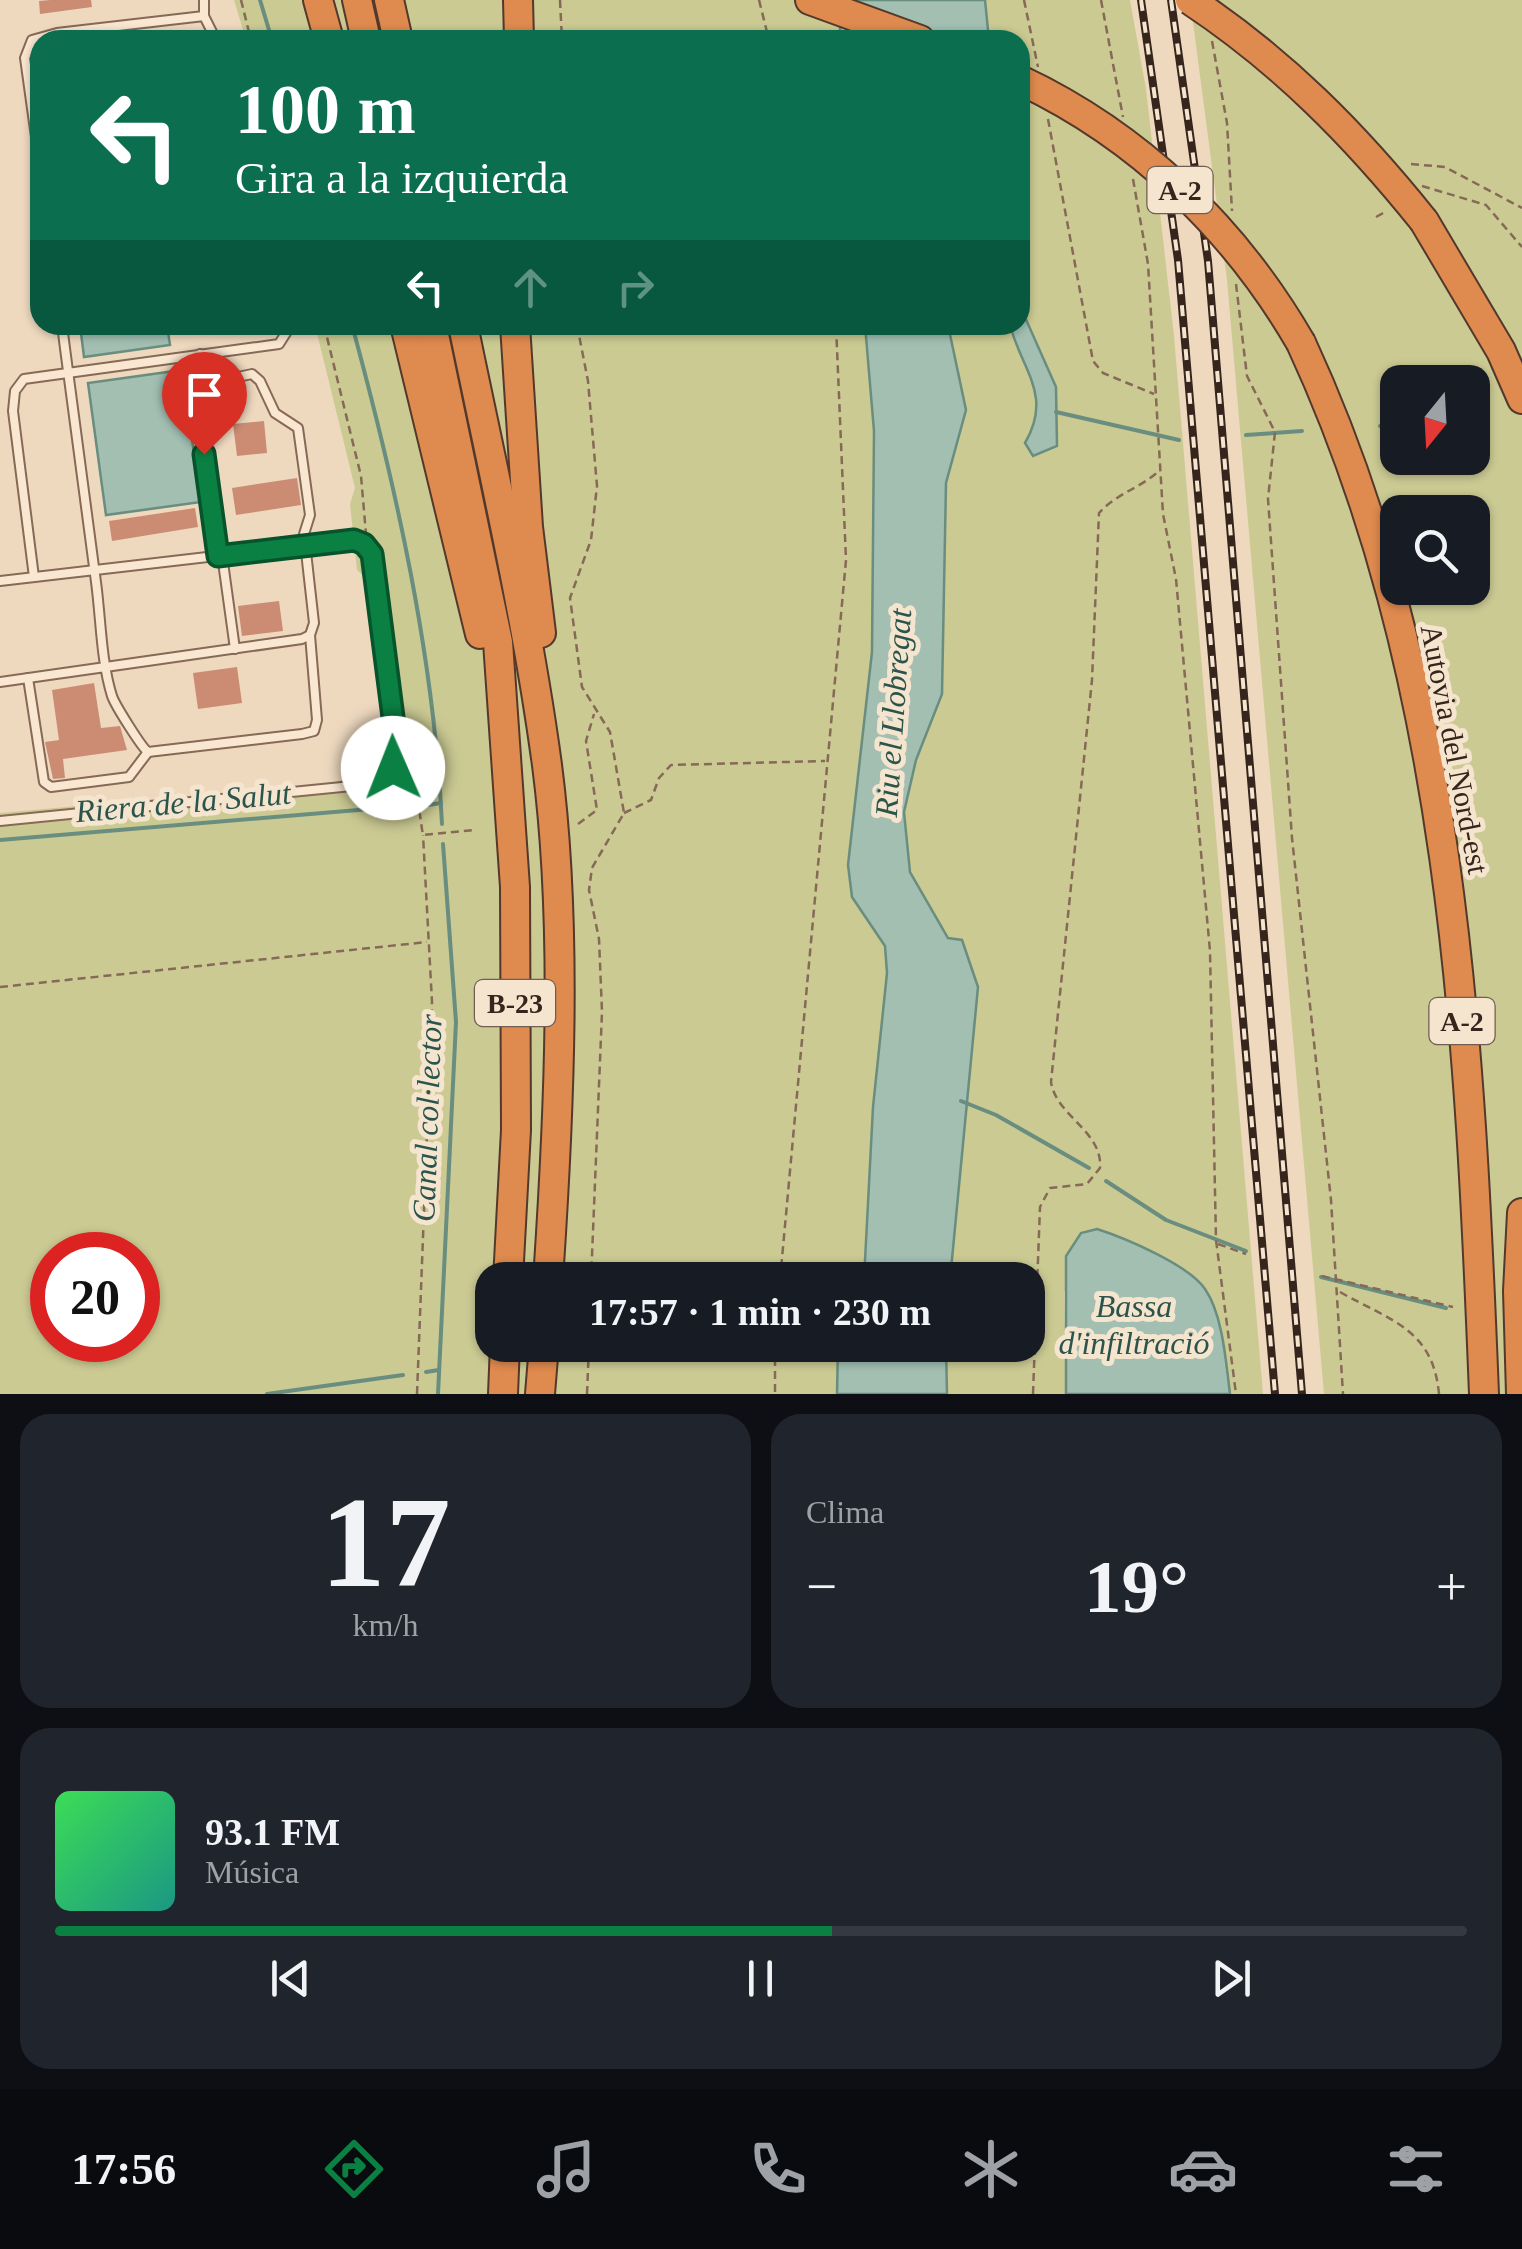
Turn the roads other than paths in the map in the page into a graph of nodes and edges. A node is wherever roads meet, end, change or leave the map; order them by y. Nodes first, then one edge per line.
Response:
1 (204, 0) edge
2 (318, 0) edge
3 (357, 0) edge
4 (388, 0) edge
5 (518, 0) edge
6 (810, 0) edge
7 (1190, 0) edge
8 (204, 16) junction
9 (82, 30) edge
10 (211, 30) edge
11 (326, 30) edge
12 (364, 30) edge
13 (396, 30) edge
14 (519, 30) edge
15 (892, 30) edge
16 (30, 46) edge
17 (1030, 78) edge
18 (30, 89) edge
19 (63, 335) edge
20 (285, 335) edge
21 (407, 335) edge
22 (434, 335) edge
23 (465, 335) edge
24 (517, 335) edge
25 (200, 354) junction
26 (68, 371) junction
27 (195, 386) junction
28 (1522, 399) edge
29 (306, 546) junction
30 (220, 556) junction
31 (95, 570) junction
32 (34, 577) junction
33 (0, 581) edge
34 (310, 635) junction
35 (235, 649) junction
36 (108, 667) junction
37 (28, 678) junction
38 (0, 682) edge
39 (503, 726) junction
40 (148, 752) junction
41 (546, 764) junction
42 (0, 821) edge
43 (1522, 1213) edge
44 (509, 1262) edge
45 (549, 1262) edge
46 (504, 1362) edge
47 (543, 1362) edge
48 (503, 1394) edge
49 (540, 1394) edge
50 (1484, 1394) edge
51 (1521, 1394) edge

1 - 8 lane
2 - 11 highway
3 - 12 highway
4 - 13 highway
5 - 14 highway
6 - 15 highway
7 - 28 highway, bridge
8 - 9 lane
8 - 10 lane
16 - 18 lane
17 - 50 highway, Autovia del Nord-est / A-2, bridge
19 - 26 lane
20 - 25 lane
21 - 39 highway
22 - 39 highway, B-23
23 - 41 highway, B-23
24 - 41 highway
25 - 26 lane
25 - 27 lane
26 - 31 lane
26 - 32 lane
27 - 29 lane
27 - 30 lane
29 - 30 lane
29 - 34 lane
29 - 42 lane
30 - 31 lane
30 - 35 lane
31 - 32 lane
31 - 36 lane
32 - 33 lane
34 - 35 lane
34 - 40 lane
35 - 36 lane
36 - 37 lane
36 - 40 lane
37 - 38 lane
37 - 40 lane
39 - 44 highway, B-23
41 - 45 highway, B-23
43 - 51 highway
46 - 48 highway
47 - 49 highway

